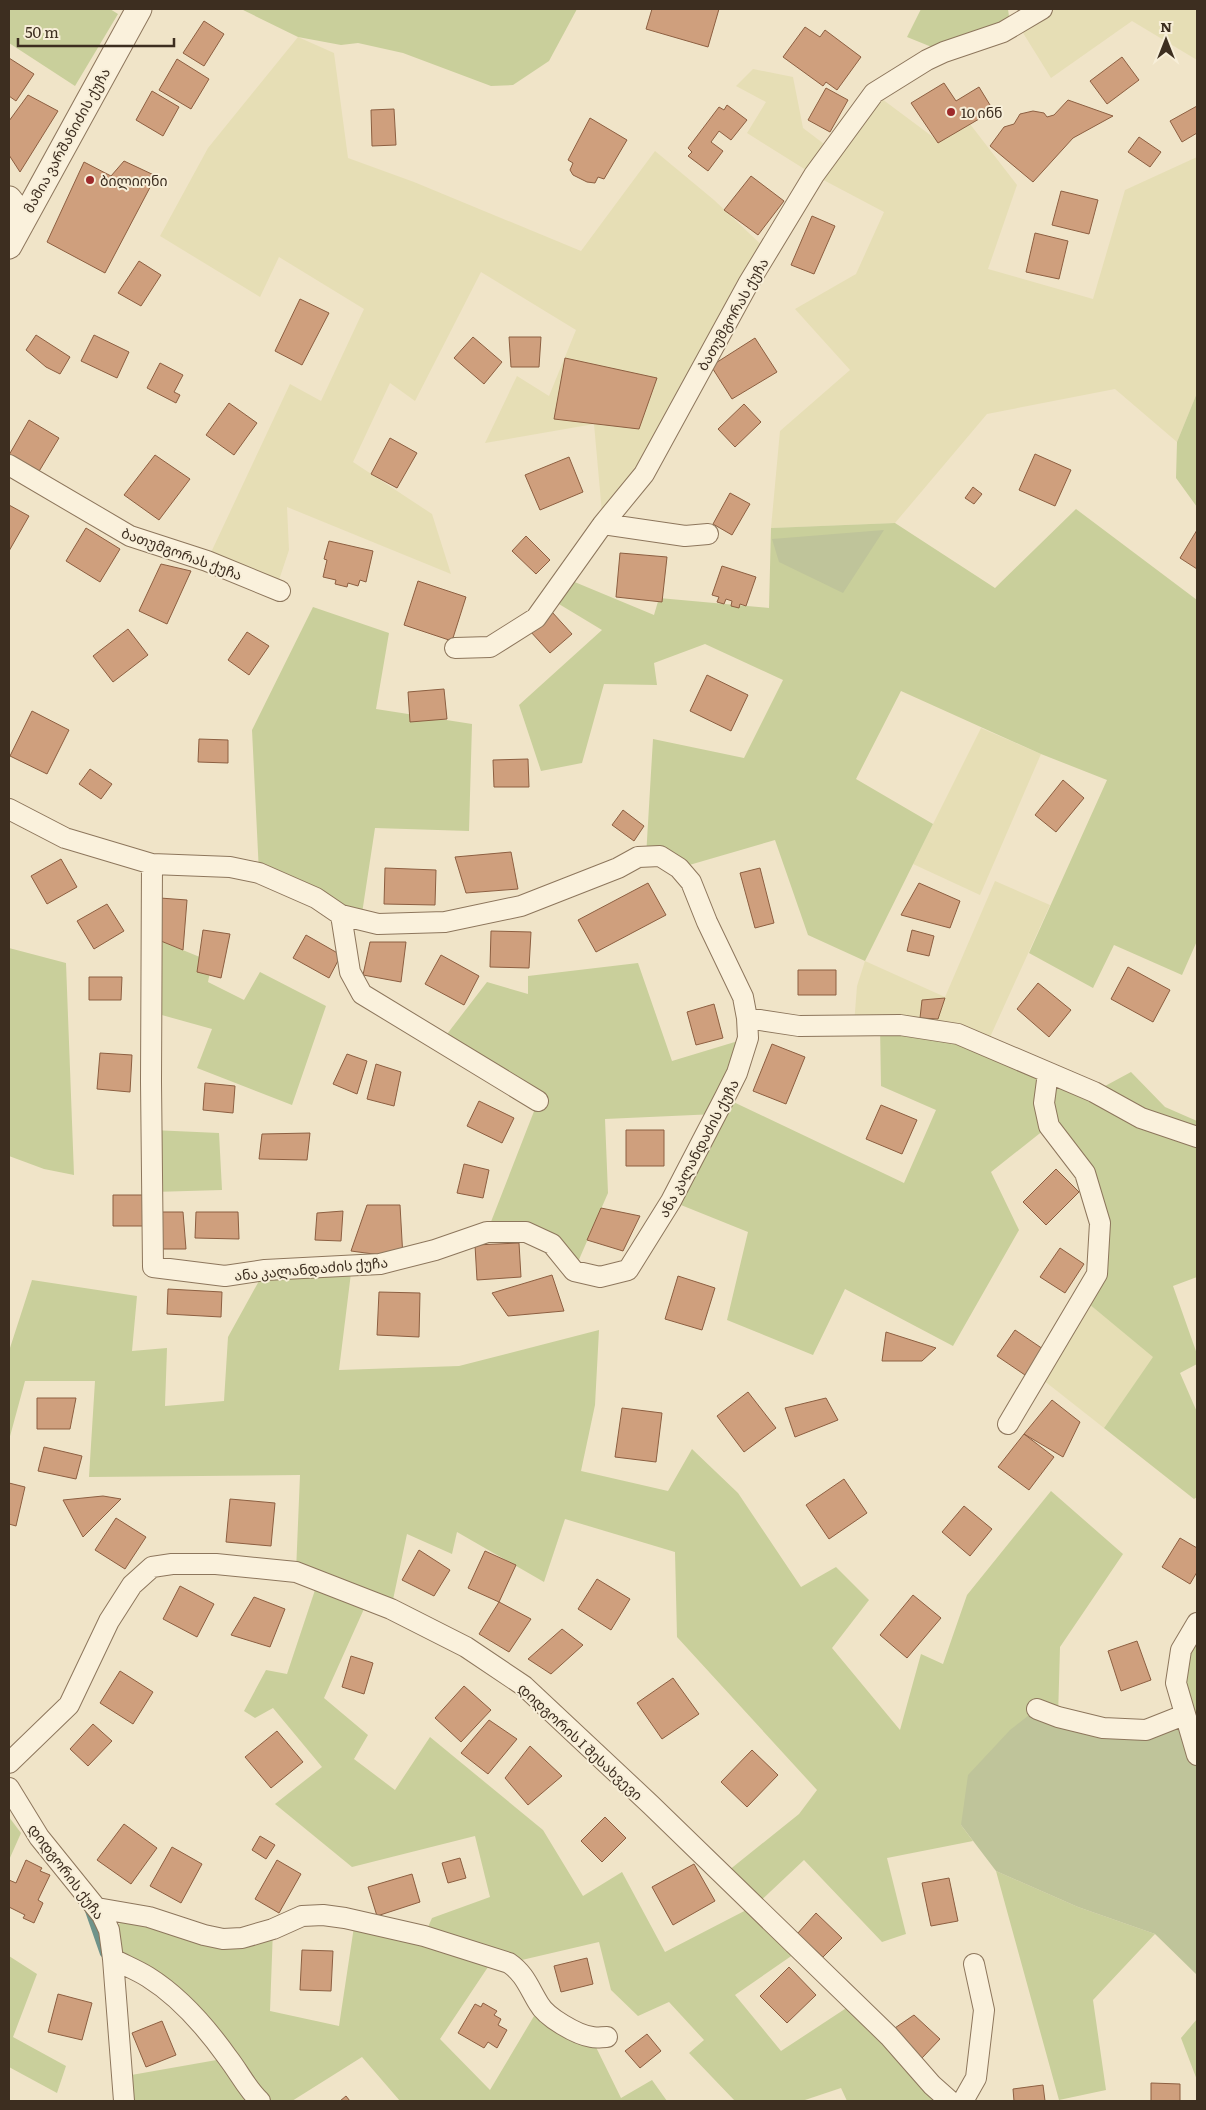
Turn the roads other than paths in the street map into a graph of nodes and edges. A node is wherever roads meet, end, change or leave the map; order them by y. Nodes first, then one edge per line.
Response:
1 (138, 9) edge
2 (1042, 9) edge
3 (16, 208) edge
4 (9, 246) edge
5 (9, 465) edge
6 (603, 524) junction
7 (708, 534) dead end
8 (280, 591) dead end
9 (455, 648) dead end
10 (9, 809) edge
11 (152, 864) junction
12 (340, 916) junction
13 (747, 1018) junction
14 (1048, 1073) junction
15 (538, 1101) dead end
16 (1197, 1137) edge
17 (1008, 1424) dead end
18 (1197, 1623) edge
19 (1037, 1708) dead end
20 (1184, 1715) junction
21 (1197, 1754) edge
22 (9, 1763) edge
23 (9, 1788) edge
24 (97, 1908) junction
25 (113, 1960) junction
26 (974, 1964) dead end
27 (607, 2037) dead end
28 (124, 2101) edge
29 (260, 2101) edge
30 (950, 2101) edge
31 (963, 2101) edge

1 - 3 street, მამია ვარშანიძის ქუჩა
2 - 6 street, ბათუმგორას ქუჩა
3 - 4 street, მამია ვარშანიძის ქუჩა
5 - 8 street, ბათუმგორას ქუჩა
6 - 7 street
6 - 9 street, ბათუმგორას ქუჩა
10 - 11 street, ანა კალანდაძის ქუჩა
11 - 12 street, ანა კალანდაძის ქუჩა
11 - 13 street, ანა კალანდაძის ქუჩა
12 - 13 street, ანა კალანდაძის ქუჩა
12 - 15 street
13 - 14 street
14 - 16 street
14 - 17 street
18 - 20 street
19 - 20 street
20 - 21 street
22 - 30 street, დიდგორის I შესახვევი
23 - 24 street, დიდგორის ქუჩა
24 - 25 street, დიდგორის ქუჩა
24 - 27 street
25 - 28 street, დიდგორის ქუჩა
25 - 29 street
26 - 31 street

